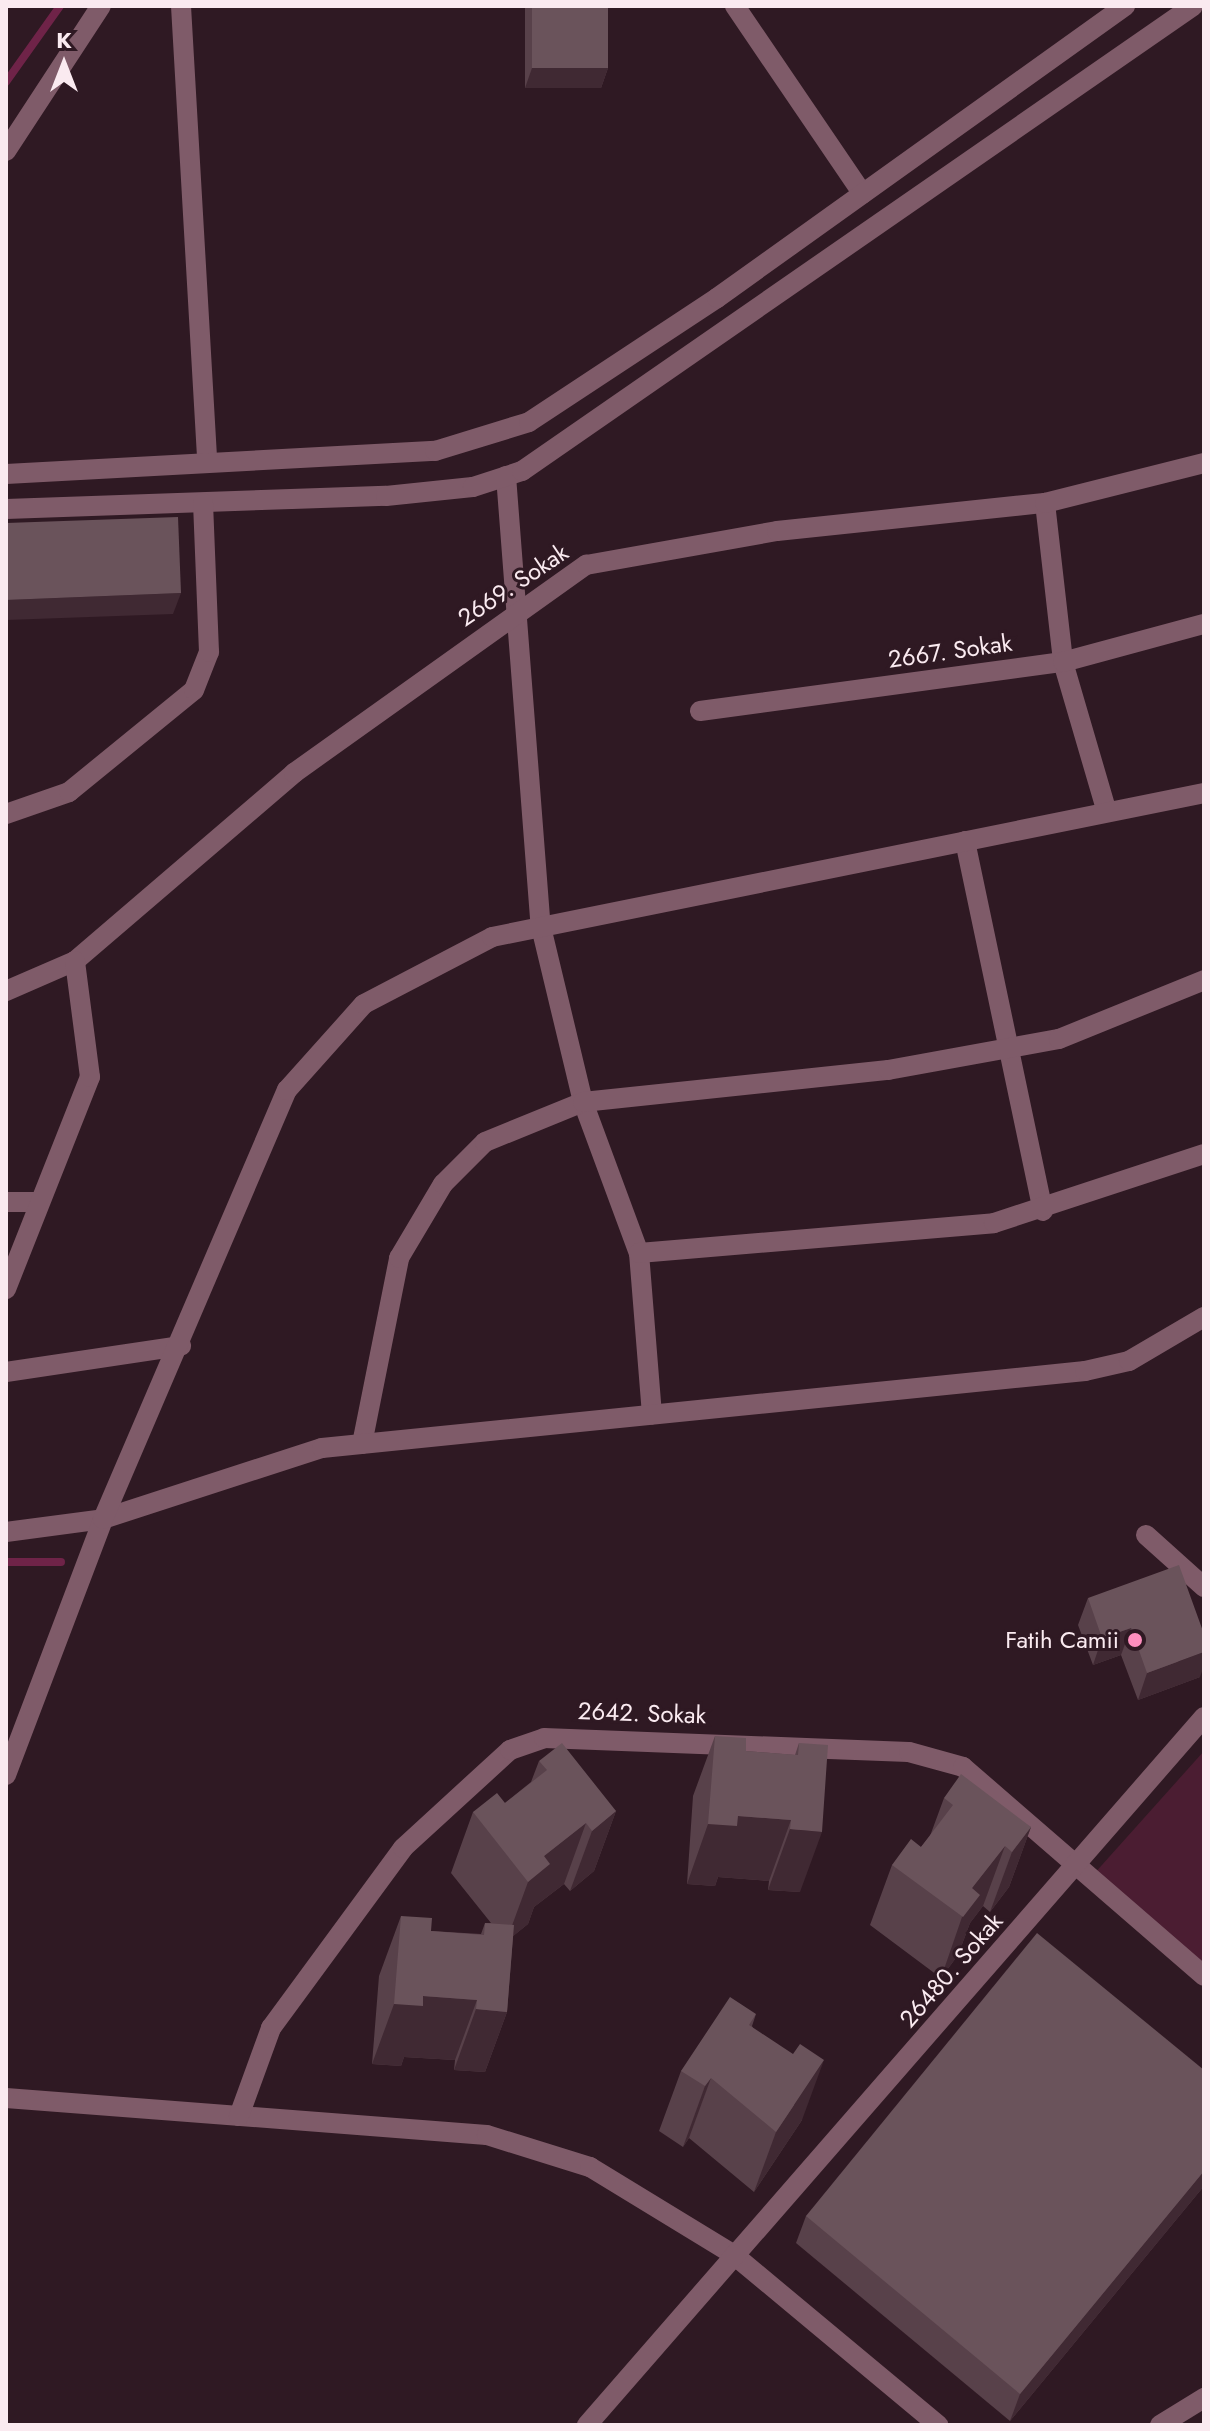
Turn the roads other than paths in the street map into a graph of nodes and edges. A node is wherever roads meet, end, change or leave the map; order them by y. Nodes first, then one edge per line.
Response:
1 (101, 6) edge
2 (181, 6) edge
3 (735, 6) edge
4 (1125, 6) edge
5 (1193, 6) edge
6 (6, 151) edge
7 (863, 194) junction
8 (207, 461) junction
9 (1204, 463) edge
10 (6, 474) edge
11 (506, 476) junction
12 (203, 503) junction
13 (1045, 503) junction
14 (6, 509) edge
15 (518, 610) junction
16 (1204, 624) edge
17 (1063, 662) junction
18 (700, 711) dead end
19 (1204, 793) edge
20 (1107, 812) junction
21 (6, 814) edge
22 (965, 841) junction
23 (541, 927) junction
24 (75, 961) junction
25 (1204, 980) edge
26 (6, 991) edge
27 (1015, 1049) junction
28 (583, 1102) junction
29 (1204, 1154) edge
30 (6, 1202) edge
31 (39, 1202) junction
32 (1043, 1211) junction
33 (639, 1253) junction
34 (6, 1289) edge
35 (1204, 1317) edge
36 (181, 1346) junction
37 (6, 1372) edge
38 (652, 1414) junction
39 (362, 1444) junction
40 (103, 1519) junction
41 (6, 1532) edge
42 (1146, 1535) dead end
43 (1204, 1587) edge
44 (1204, 1717) edge
45 (6, 1775) edge
46 (1078, 1866) junction
47 (1204, 1976) edge
48 (6, 2098) edge
49 (239, 2116) junction
50 (734, 2255) junction
51 (1204, 2398) edge
52 (587, 2425) edge
53 (938, 2425) edge
54 (1160, 2425) edge

1 - 6 street
2 - 8 street
3 - 7 street
4 - 7 street
5 - 11 street
7 - 8 street
8 - 10 street
9 - 13 street, 2669. Sokak
11 - 12 street
11 - 15 street
12 - 14 street
12 - 21 street
13 - 15 street, 2669. Sokak
13 - 17 street
15 - 23 street
15 - 24 street, 2669. Sokak
16 - 17 street, 2667. Sokak
17 - 18 street, 2667. Sokak
17 - 20 street
19 - 20 street
20 - 22 street
22 - 23 street
22 - 27 street
23 - 28 street
23 - 36 street
24 - 26 street, 2669. Sokak
24 - 31 street
25 - 27 street
27 - 28 street
27 - 32 street
28 - 33 street
28 - 39 street
29 - 32 street
30 - 31 street
31 - 34 street
32 - 33 street
33 - 38 street
35 - 38 street
36 - 37 street
36 - 40 street
38 - 39 street
39 - 40 street
40 - 41 street
40 - 45 street
42 - 43 street
44 - 46 street, 26480. Sokak
46 - 47 street, 2642. Sokak
46 - 49 street, 2642. Sokak
46 - 50 street, 26480. Sokak
48 - 49 street
49 - 50 street
50 - 52 street, 26480. Sokak
50 - 53 street
51 - 54 street

